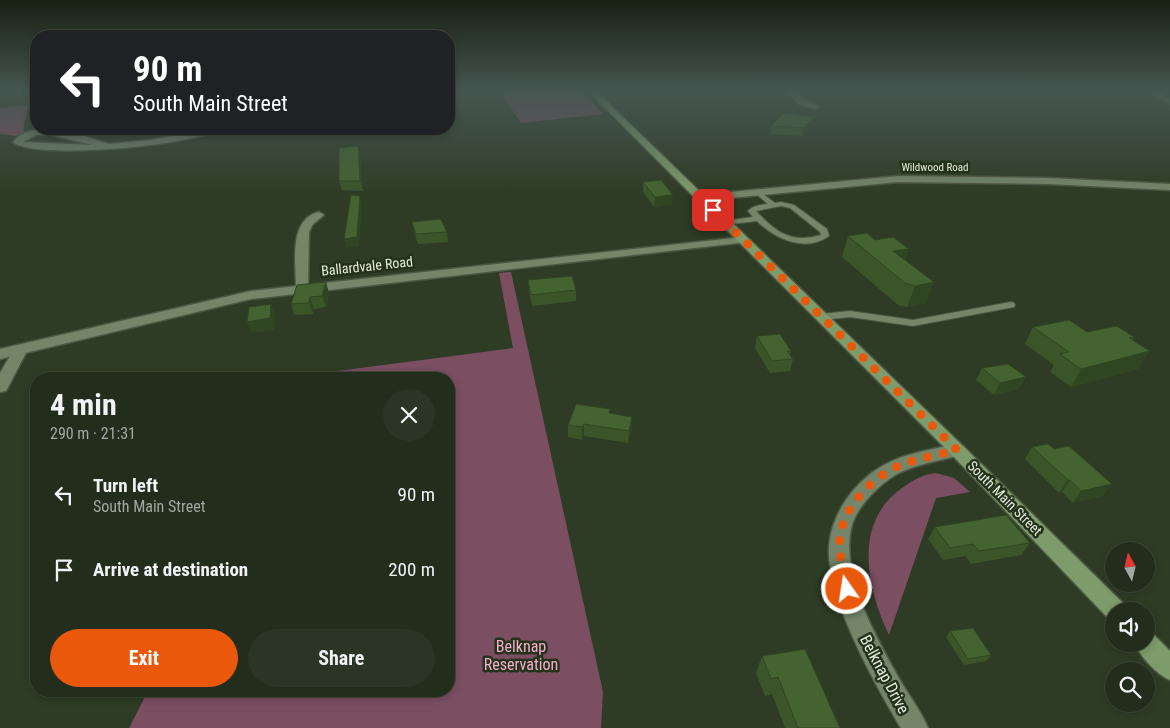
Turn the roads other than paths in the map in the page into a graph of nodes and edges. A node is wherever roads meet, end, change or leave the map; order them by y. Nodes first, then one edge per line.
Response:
1 (627, 126) edge
2 (31, 135) edge
3 (66, 135) edge
4 (188, 135) edge
5 (108, 147) junction
6 (1170, 187) edge
7 (757, 192) junction
8 (700, 198) junction
9 (773, 205) junction
10 (319, 215) dead end
11 (759, 218) junction
12 (726, 223) junction
13 (743, 240) junction
14 (302, 288) junction
15 (1011, 305) dead end
16 (821, 317) junction
17 (21, 349) junction
18 (0, 354) edge
19 (0, 387) edge
20 (957, 450) junction
21 (1107, 602) edge
22 (1155, 652) edge
23 (1170, 668) edge
24 (915, 728) edge

1 - 8 main road, South Main Street
2 - 5 street
3 - 5 street
4 - 5 street
6 - 7 street, Wildwood Road
7 - 8 street, Wildwood Road
7 - 9 lane
8 - 12 main road, South Main Street
9 - 11 lane
9 - 11 lane
10 - 14 street
11 - 12 lane
12 - 13 main road, South Main Street
13 - 14 street, Ballardvale Road
13 - 16 main road, South Main Street
14 - 17 street, Ballardvale Road
15 - 16 lane
16 - 20 main road, South Main Street
17 - 18 street, Ballardvale Road
17 - 19 street
20 - 21 main road, South Main Street
20 - 24 street, Belknap Drive
22 - 23 main road

